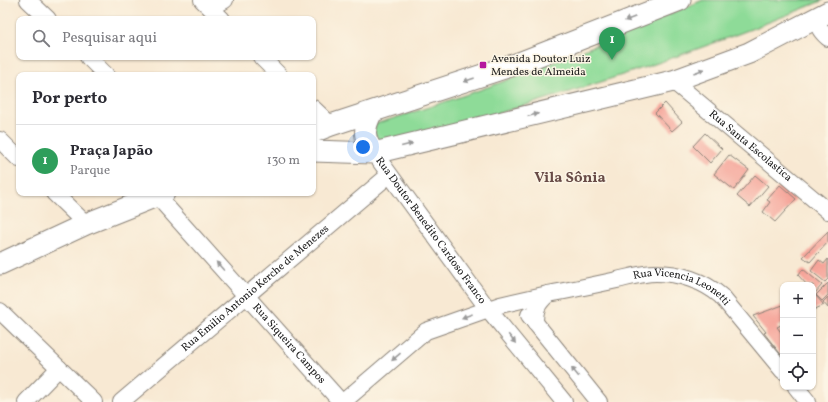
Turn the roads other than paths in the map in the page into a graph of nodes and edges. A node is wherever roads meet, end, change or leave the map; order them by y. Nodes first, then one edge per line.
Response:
1 (28, 0) edge
2 (225, 0) edge
3 (680, 0) edge
4 (211, 9) edge
5 (825, 14) edge
6 (45, 16) edge
7 (828, 38) edge
8 (91, 60) edge
9 (264, 60) edge
10 (103, 72) edge
11 (276, 72) edge
12 (673, 80) junction
13 (372, 112) junction
14 (316, 115) edge
15 (322, 129) edge
16 (0, 140) edge
17 (316, 151) edge
18 (374, 153) junction
19 (16, 156) edge
20 (389, 175) junction
21 (57, 196) edge
22 (155, 196) edge
23 (162, 196) edge
24 (828, 211) edge
25 (86, 224) junction
26 (0, 264) edge
27 (548, 294) junction
28 (246, 295) junction
29 (518, 301) junction
30 (488, 309) junction
31 (0, 311) edge
32 (535, 323) junction
33 (780, 367) edge
34 (59, 368) junction
35 (798, 390) edge
36 (562, 401) edge
37 (26, 402) edge
38 (94, 402) edge
39 (121, 402) edge
40 (342, 402) edge
41 (599, 402) edge
42 (808, 402) edge

1 - 6 street
2 - 4 street
3 -> 13 main road
5 - 7 street
12 -> 5 main road
8 - 10 street
9 - 11 street
18 -> 12 main road
12 - 24 street, Rua Santa Escolastica
13 - 15 main road
13 - 18 main road
14 - 15 street
15 - 18 main road
16 - 19 street
17 - 18 main road
18 - 20 street, Rua Doutor Benedito Cardoso Franco
20 - 28 street, Rua Emilio Antonio Kerche de Menezes
20 - 30 street, Rua Doutor Benedito Cardoso Franco
21 - 25 street
22 - 25 main road
28 -> 23 street, Rua Siqueira Campos
25 - 26 main road
27 - 29 street, Rua Vicencia Leonetti
27 - 32 street
27 - 33 street, Rua Vicencia Leonetti
28 - 39 street, Rua Emilio Antonio Kerche de Menezes
28 - 40 street, Rua Siqueira Campos
29 - 30 street, Rua Vicencia Leonetti
29 - 32 street
30 -> 36 street, Rua Doutor Benedito Cardoso Franco
30 -> 40 street, Rua Vicencia Leonetti
31 - 34 street
41 -> 32 street
34 - 37 street
34 - 38 street
35 - 42 street

